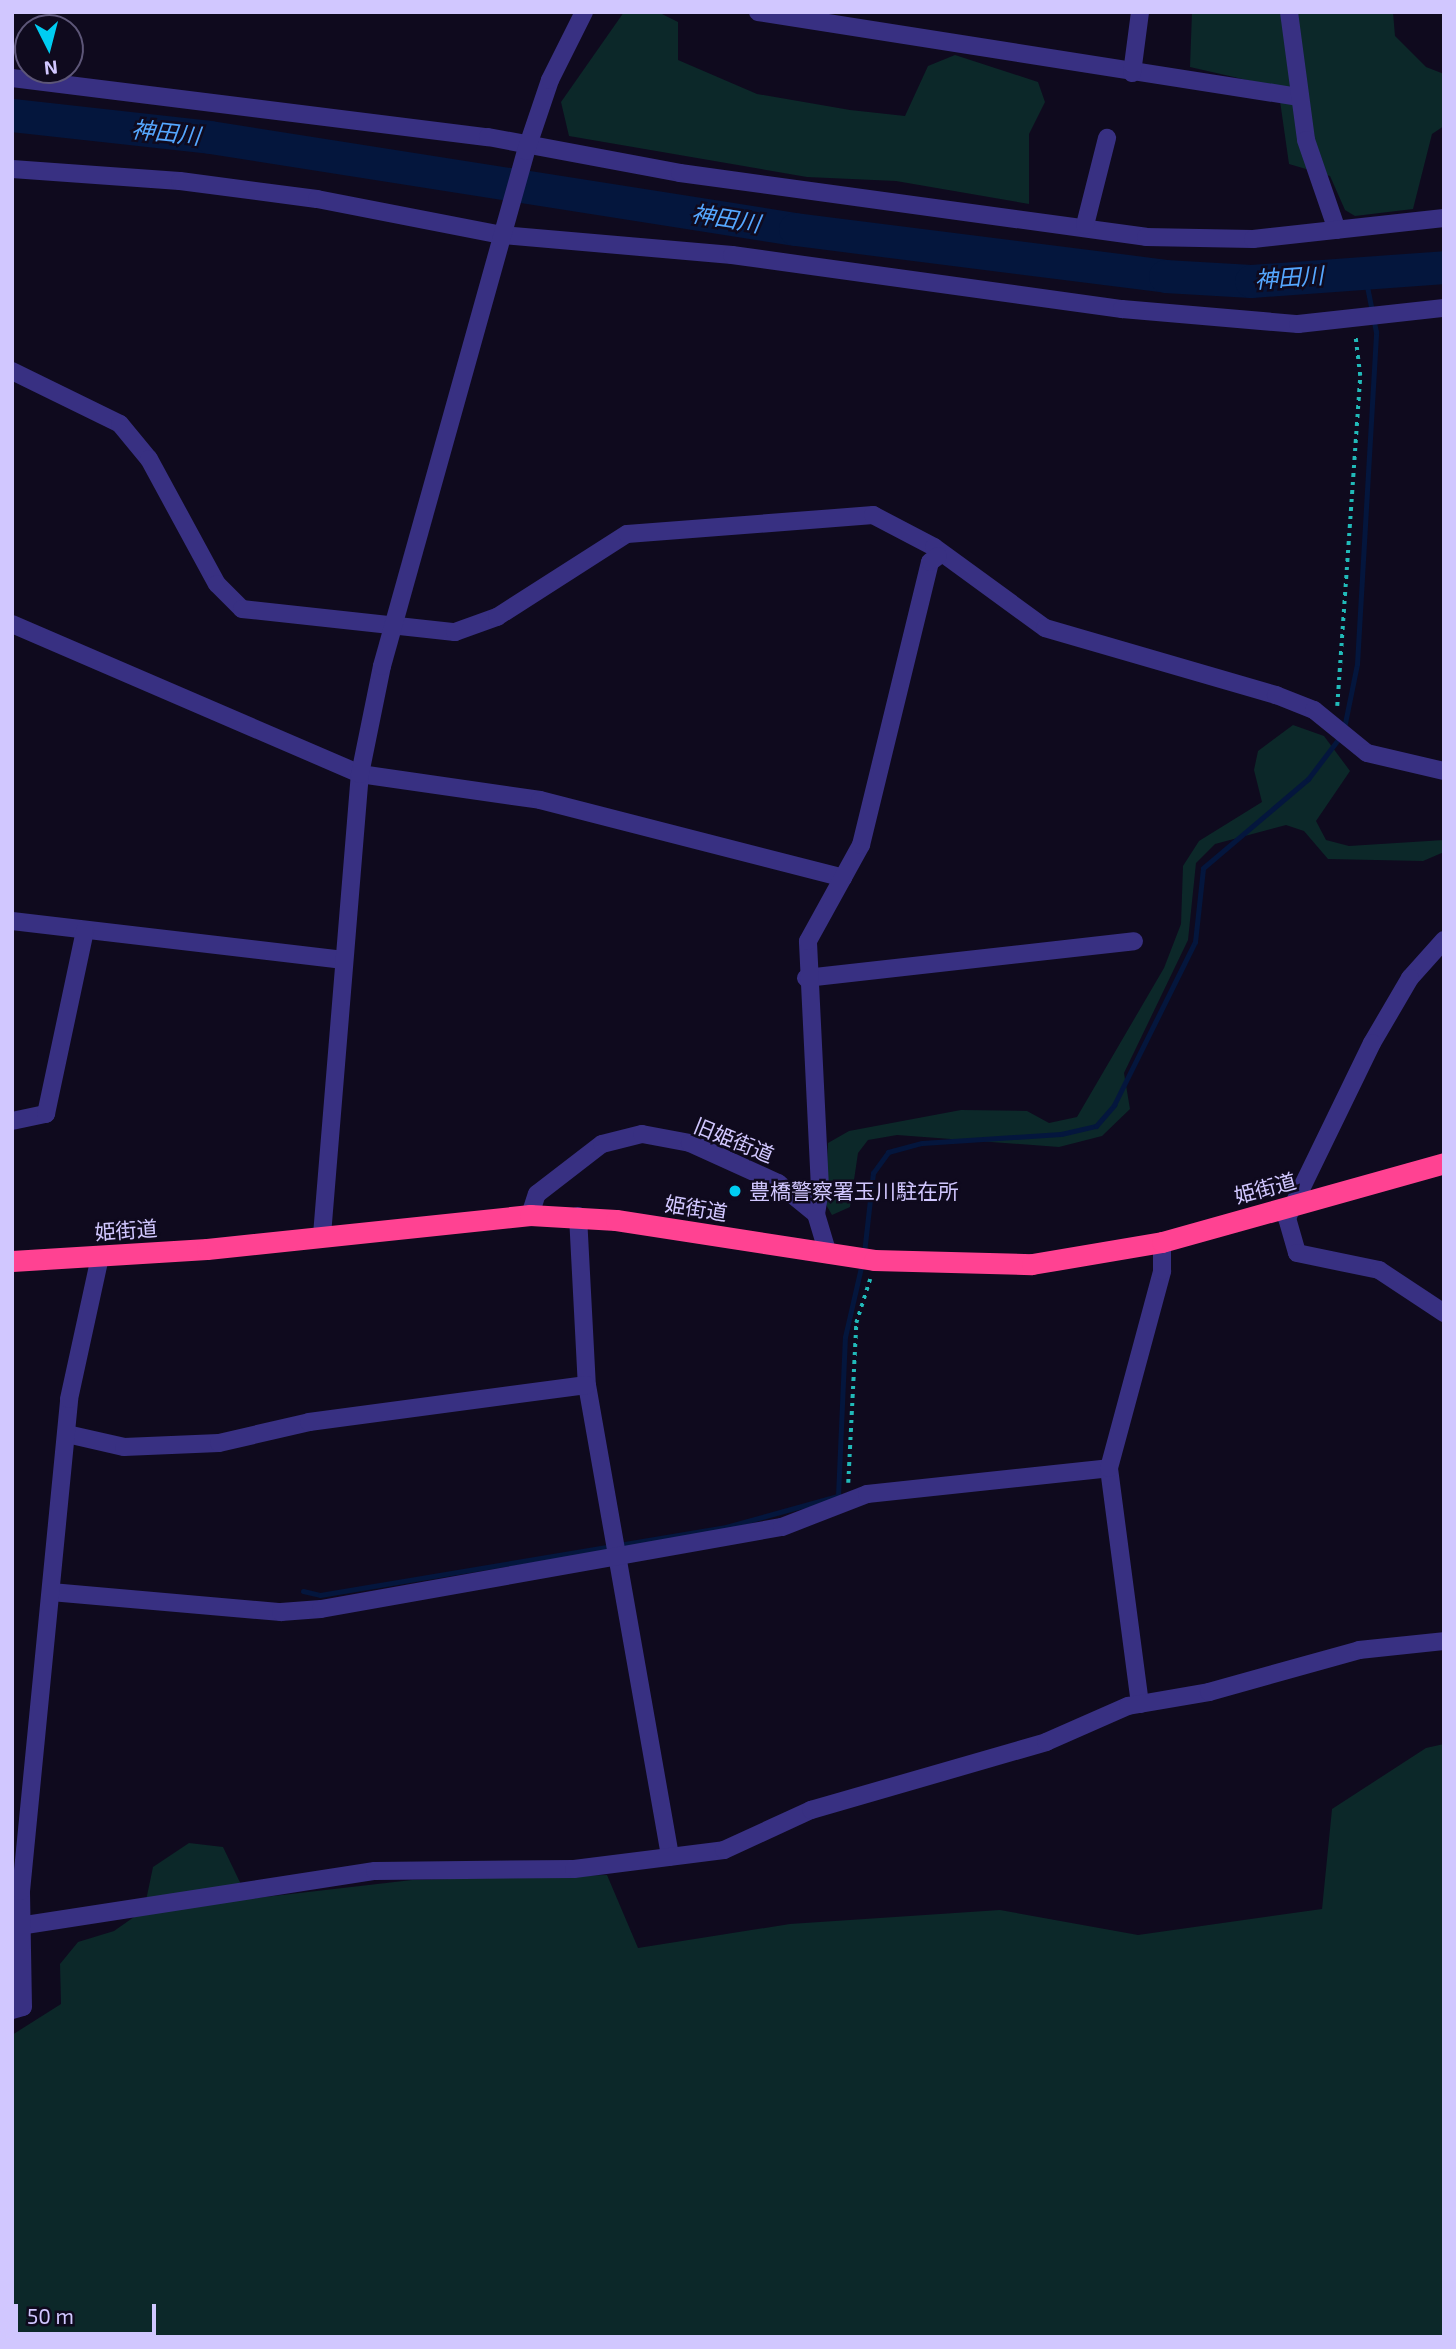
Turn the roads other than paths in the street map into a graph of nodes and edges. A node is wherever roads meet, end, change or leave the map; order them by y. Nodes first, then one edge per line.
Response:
1 (584, 12) edge
2 (758, 12) edge
3 (1140, 12) edge
4 (1289, 12) edge
5 (1132, 73) junction
6 (12, 78) edge
7 (1299, 97) junction
8 (1107, 138) dead end
9 (527, 147) junction
10 (12, 169) edge
11 (1444, 218) edge
12 (1085, 225) junction
13 (505, 230) junction
14 (1338, 230) junction
15 (1444, 308) edge
16 (12, 370) edge
17 (938, 556) junction
18 (12, 624) edge
19 (393, 627) junction
20 (1444, 771) edge
21 (360, 774) junction
22 (843, 878) junction
23 (12, 921) edge
24 (85, 930) junction
25 (1444, 940) edge
26 (1134, 941) dead end
27 (342, 960) junction
28 (806, 978) junction
29 (12, 1121) edge
30 (1444, 1164) edge
31 (1295, 1206) junction
32 (816, 1214) junction
33 (530, 1215) junction
34 (578, 1216) junction
35 (322, 1235) junction
36 (1162, 1242) junction
37 (828, 1254) junction
38 (100, 1257) junction
39 (12, 1261) edge
40 (1444, 1313) edge
41 (587, 1385) junction
42 (67, 1434) junction
43 (1109, 1468) junction
44 (616, 1548) junction
45 (51, 1592) junction
46 (1444, 1641) edge
47 (1140, 1704) junction
48 (670, 1857) junction
49 (19, 1926) junction
50 (12, 2010) edge

1 - 9 street
2 - 5 street
3 - 5 street
4 - 7 street
5 - 7 street
6 - 9 street
7 - 14 street
8 - 12 street
9 - 12 street
9 - 13 street
10 - 13 street
11 - 14 street
12 - 14 street
13 - 15 street
13 - 19 street
16 - 19 street
17 - 19 street
17 - 20 street
17 - 22 street
18 - 21 street
19 - 21 street
21 - 22 street
21 - 27 street
22 - 28 street
23 - 24 street
24 - 27 street
24 - 29 street
25 - 31 street
26 - 28 street
27 - 35 street
28 - 32 street
30 - 31 highway, 姫街道
31 - 36 highway, 姫街道
31 - 40 street
32 - 33 street, 旧姫街道
32 - 37 street
33 - 34 highway, 姫街道
33 - 35 highway, 姫街道
34 - 37 highway, 姫街道
34 - 41 street
35 - 38 highway, 姫街道
36 - 37 highway, 姫街道
36 - 43 street
38 - 39 highway, 姫街道
38 - 42 street
41 - 42 street
41 - 44 street
42 - 45 street
43 - 44 street
43 - 47 street
44 - 45 street
44 - 48 street
45 - 49 street
46 - 47 street
47 - 48 street
48 - 49 street
49 - 50 street

